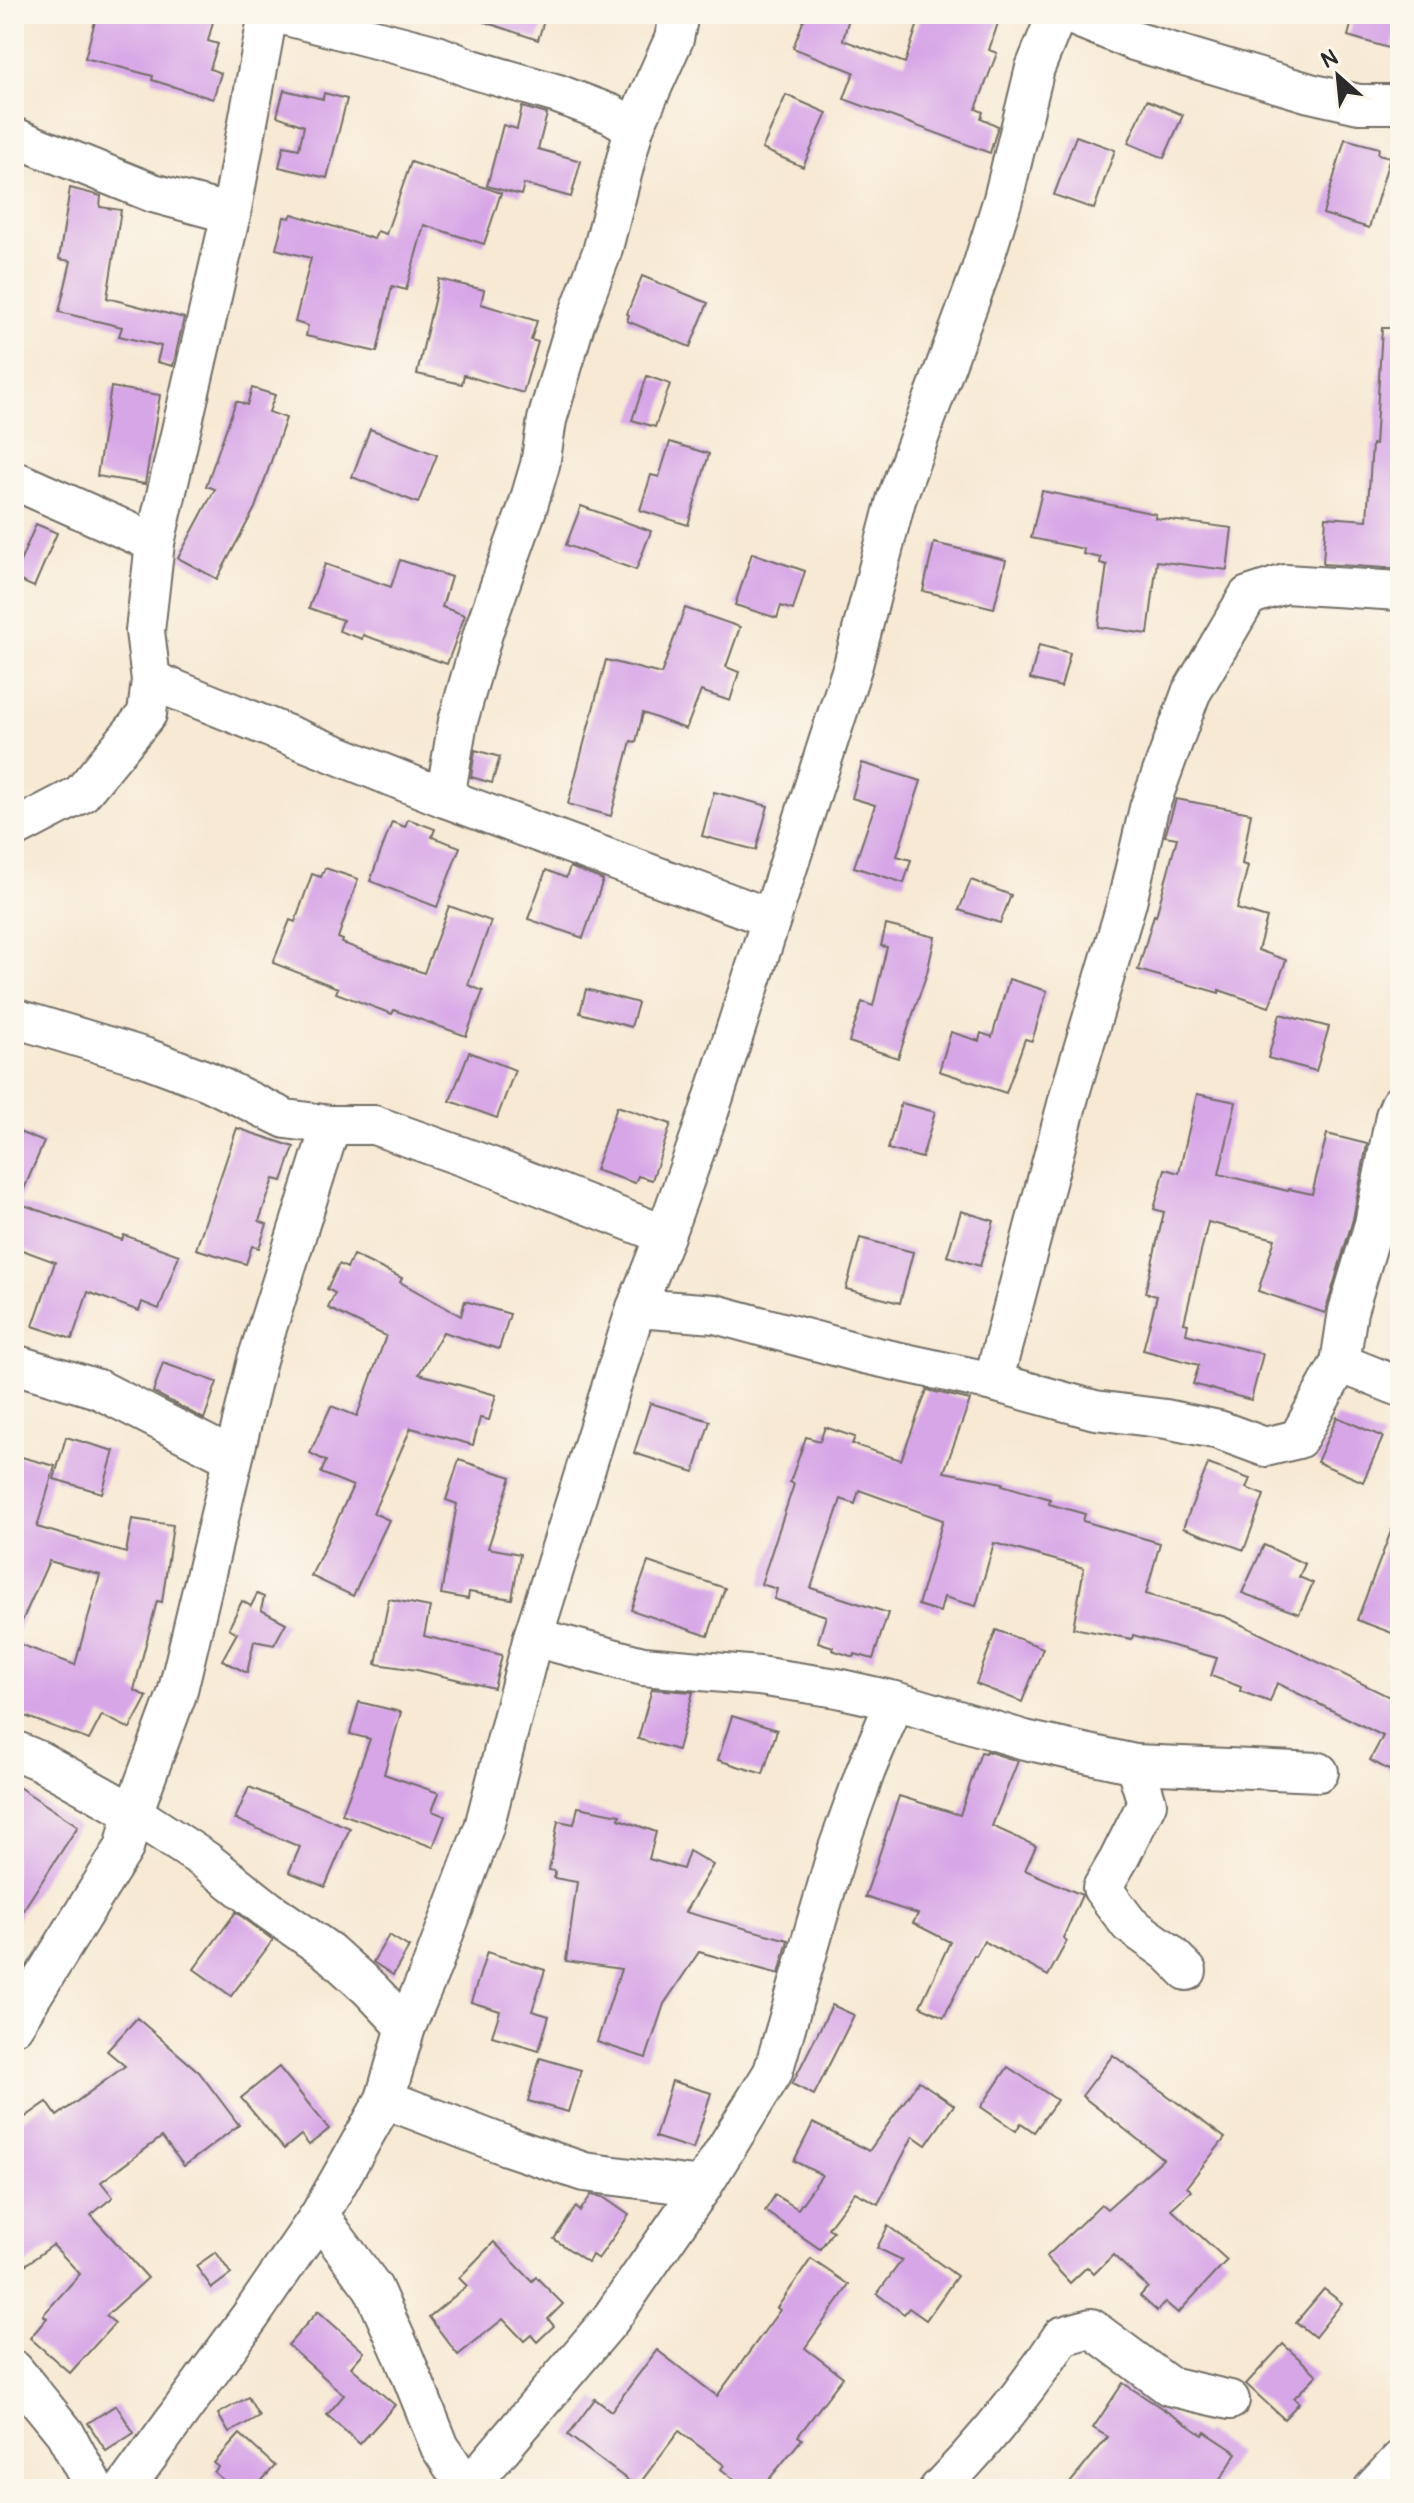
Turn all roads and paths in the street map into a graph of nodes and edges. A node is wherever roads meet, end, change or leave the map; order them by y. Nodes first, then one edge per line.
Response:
1 (268, 14) edge
2 (279, 14) edge
3 (679, 14) edge
4 (1057, 14) edge
5 (1068, 14) edge
6 (1400, 104) edge
7 (634, 128) junction
8 (14, 137) edge
9 (231, 214) junction
10 (14, 480) edge
11 (155, 543) junction
12 (1400, 591) edge
13 (151, 680) junction
14 (445, 798) junction
15 (14, 829) edge
16 (770, 918) junction
17 (14, 1018) edge
18 (1400, 1104) edge
19 (331, 1125) junction
20 (665, 1235) junction
21 (636, 1308) junction
22 (1340, 1363) junction
23 (14, 1364) edge
24 (993, 1382) junction
25 (1400, 1387) edge
26 (233, 1458) junction
27 (533, 1637) junction
28 (895, 1701) junction
29 (14, 1750) edge
30 (1135, 1764) junction
31 (1319, 1772) dead end
32 (133, 1813) junction
33 (1187, 1971) dead end
34 (14, 2025) edge
35 (406, 2027) junction
36 (385, 2099) junction
37 (702, 2187) junction
38 (319, 2216) junction
39 (14, 2370) edge
40 (1230, 2400) dead end
41 (1400, 2460) edge
42 (95, 2489) edge
43 (124, 2489) edge
44 (467, 2489) edge
45 (939, 2489) edge
46 (1373, 2489) edge

1 - 9 street
2 - 7 street
3 - 7 street
4 - 16 street
5 - 6 street
7 - 14 street
8 - 9 street
9 - 11 street
10 - 11 street
11 - 13 street
12 - 24 street
13 - 14 street
13 - 15 street
14 - 16 street
16 - 20 street
17 - 19 street
18 - 22 street
19 - 20 street
19 - 26 street
20 - 21 street
21 - 24 street
21 - 27 street
22 - 24 street
22 - 25 street
23 - 26 street
26 - 32 street
27 - 28 street
27 - 35 street
28 - 30 street
28 - 37 street
29 - 32 street
30 - 31 street
30 - 33 street
32 - 34 street
32 - 35 street
35 - 36 street
36 - 37 street
36 - 38 street
37 - 44 street
38 - 43 street
38 - 44 street
39 - 42 street
40 - 45 street
41 - 46 street

